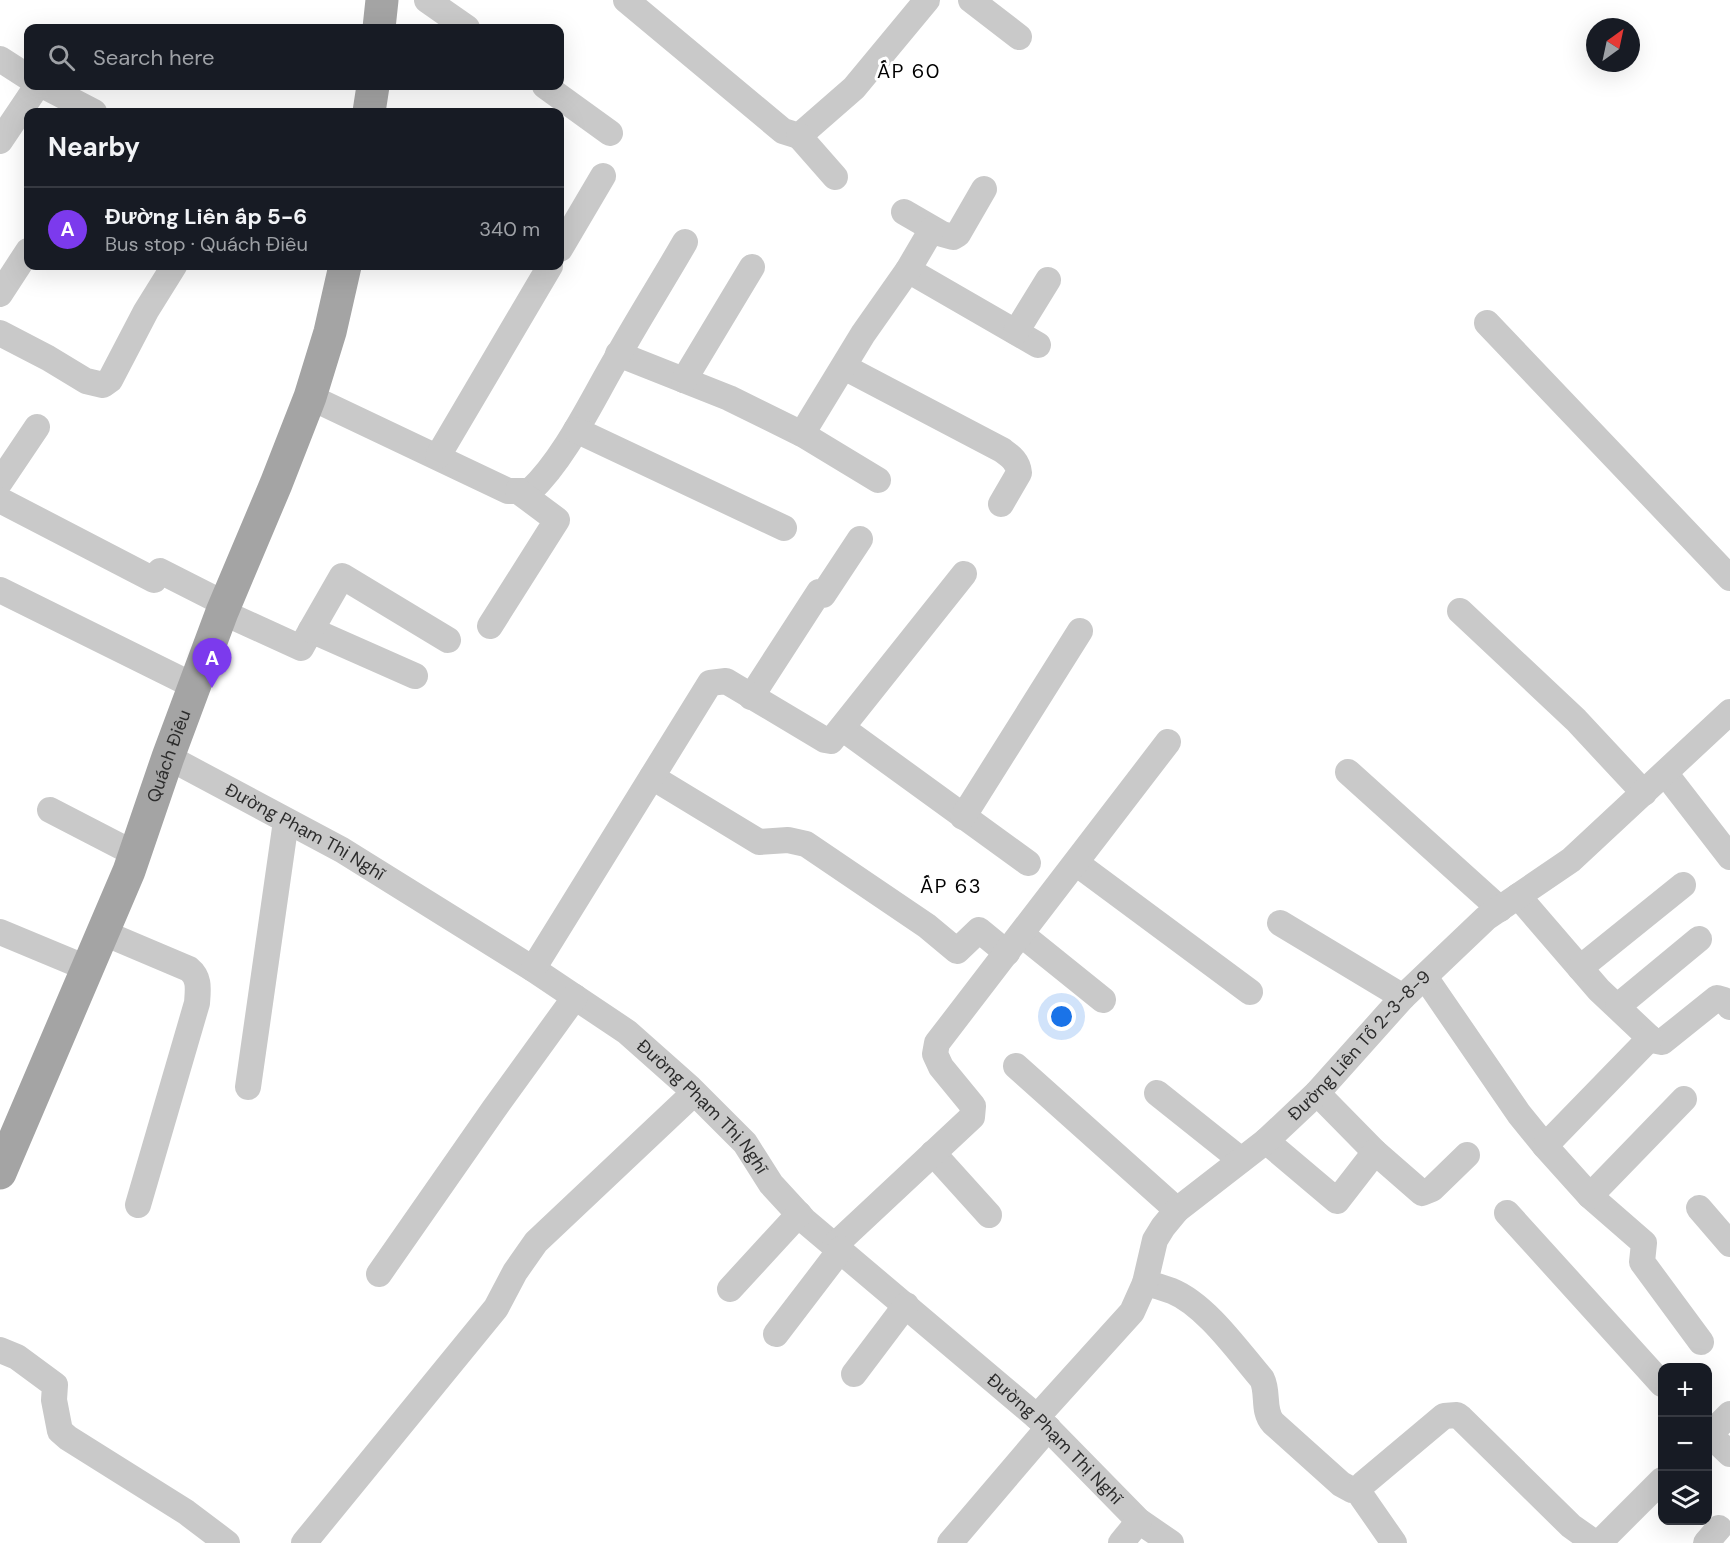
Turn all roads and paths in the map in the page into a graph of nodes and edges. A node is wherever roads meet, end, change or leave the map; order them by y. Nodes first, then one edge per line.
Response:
1 (382, 0) edge
2 (427, 0) edge
3 (626, 0) edge
4 (927, 0) edge
5 (972, 0) edge
6 (379, 24) edge
7 (461, 24) edge
8 (1018, 37) dead end
9 (0, 59) edge
10 (24, 74) edge
11 (34, 90) edge
12 (52, 90) edge
13 (372, 90) edge
14 (551, 90) edge
15 (86, 108) edge
16 (370, 108) edge
17 (610, 133) dead end
18 (799, 136) junction
19 (0, 141) edge
20 (603, 176) dead end
21 (835, 177) dead end
22 (984, 189) dead end
23 (904, 212) dead end
24 (932, 229) junction
25 (564, 242) edge
26 (685, 243) dead end
27 (24, 257) edge
28 (752, 267) dead end
29 (172, 270) edge
30 (344, 270) edge
31 (548, 270) edge
32 (908, 270) junction
33 (1048, 280) dead end
34 (0, 294) edge
35 (1487, 323) dead end
36 (1016, 332) junction
37 (0, 333) edge
38 (1038, 345) dead end
39 (618, 354) junction
40 (844, 367) junction
41 (684, 380) junction
42 (310, 397) junction
43 (37, 427) dead end
44 (576, 430) junction
45 (802, 434) junction
46 (438, 456) junction
47 (878, 480) dead end
48 (0, 482) edge
49 (518, 491) junction
50 (0, 500) edge
51 (1001, 504) dead end
52 (784, 528) dead end
53 (860, 539) dead end
54 (964, 574) dead end
55 (1730, 578) edge
56 (0, 590) edge
57 (224, 608) junction
58 (1460, 611) dead end
59 (490, 626) dead end
60 (311, 630) junction
61 (1080, 631) dead end
62 (448, 640) dead end
63 (415, 676) dead end
64 (194, 686) junction
65 (751, 697) junction
66 (1730, 712) edge
67 (842, 728) junction
68 (1168, 742) dead end
69 (168, 757) junction
70 (1348, 772) dead end
71 (1665, 773) junction
72 (652, 777) junction
73 (1644, 793) junction
74 (50, 810) dead end
75 (963, 816) junction
76 (286, 820) junction
77 (135, 854) junction
78 (1730, 857) edge
79 (1028, 863) dead end
80 (1076, 863) junction
81 (1683, 885) dead end
82 (1509, 903) junction
83 (1280, 923) dead end
84 (0, 932) edge
85 (104, 933) junction
86 (1699, 939) dead end
87 (1014, 944) junction
88 (1580, 968) junction
89 (89, 969) junction
90 (533, 969) junction
91 (1425, 977) junction
92 (1250, 992) dead end
93 (575, 998) junction
94 (1403, 998) junction
95 (1103, 1000) dead end
96 (1618, 1006) junction
97 (1730, 1007) edge
98 (1650, 1038) junction
99 (1016, 1066) dead end
100 (248, 1087) dead end
101 (694, 1093) junction
102 (1157, 1093) dead end
103 (1317, 1093) junction
104 (1684, 1099) dead end
105 (1266, 1141) junction
106 (1545, 1146) junction
107 (1375, 1152) junction
108 (933, 1153) junction
109 (1467, 1155) dead end
110 (1241, 1160) junction
111 (0, 1173) edge
112 (1590, 1196) junction
113 (138, 1205) dead end
114 (1698, 1208) dead end
115 (1178, 1210) junction
116 (1507, 1213) dead end
117 (799, 1214) junction
118 (989, 1215) dead end
119 (1730, 1244) edge
120 (838, 1247) junction
121 (379, 1274) dead end
122 (1145, 1283) junction
123 (730, 1289) dead end
124 (906, 1305) junction
125 (776, 1334) dead end
126 (1701, 1342) dead end
127 (0, 1350) edge
128 (854, 1374) dead end
129 (1658, 1380) edge
130 (1730, 1414) edge
131 (1043, 1423) junction
132 (1712, 1431) edge
133 (1712, 1438) edge
134 (1730, 1454) edge
135 (1658, 1484) edge
136 (1360, 1490) junction
137 (1139, 1521) junction
138 (227, 1543) edge
139 (304, 1543) edge
140 (950, 1543) edge
141 (1121, 1543) edge
142 (1171, 1543) edge
143 (1394, 1543) edge
144 (1597, 1543) edge

1 - 6 main road
2 - 7 street
3 - 18 street
4 - 18 street
5 - 8 street
9 - 10 street
11 - 19 street
12 - 15 street
13 - 16 main road
14 - 17 street
18 - 21 street
20 - 25 street
22 - 24 street
23 - 24 street
24 - 32 street
26 - 39 street
27 - 34 street
28 - 41 street
29 - 37 street
30 - 42 main road, Quách Điêu
31 - 46 street
32 - 36 street
32 - 40 street
33 - 36 street
35 - 55 street
36 - 38 street
39 - 41 street
39 - 44 street
40 - 45 street
40 - 51 street
41 - 45 street
42 - 46 street
42 - 57 main road, Quách Điêu
43 - 48 street
44 - 49 street
44 - 52 street
45 - 47 street
46 - 49 street
49 - 59 street
50 - 57 street
53 - 65 street
54 - 67 street
56 - 64 street
57 - 60 street
57 - 64 main road, Quách Điêu
58 - 73 street
60 - 62 street
60 - 63 street
61 - 75 street
64 - 69 main road, Quách Điêu
65 - 67 street
65 - 72 street
66 - 71 street, Đường Liên Tổ 2-3-8-9
67 - 75 street
68 - 80 street
69 - 76 street, Đường Phạm Thị Nghĩ
69 - 77 main road, Quách Điêu
70 - 82 street
71 - 73 street, Đường Liên Tổ 2-3-8-9
71 - 78 street
72 - 87 street
72 - 90 street
73 - 82 street, Đường Liên Tổ 2-3-8-9
74 - 77 street
75 - 79 street
76 - 90 street, Đường Phạm Thị Nghĩ
76 - 100 street
77 - 85 main road, Quách Điêu
80 - 87 street
80 - 92 street
81 - 88 street
82 - 88 street
82 - 91 street, Đường Liên Tổ 2-3-8-9
83 - 94 street
84 - 89 street
85 - 89 main road, Quách Điêu
85 - 113 street
86 - 96 street
87 - 95 street
87 - 108 street
88 - 96 street
89 - 111 main road, Quách Điêu
90 - 93 street, Đường Phạm Thị Nghĩ
91 - 94 street, Đường Liên Tổ 2-3-8-9
91 - 106 street
93 - 101 street, Đường Phạm Thị Nghĩ
93 - 121 street
94 - 103 street, Đường Liên Tổ 2-3-8-9
96 - 98 street
97 - 98 street
98 - 106 street
99 - 115 street
101 - 117 street, Đường Phạm Thị Nghĩ
101 - 139 street
102 - 110 street
103 - 105 street, Đường Liên Tổ 2-3-8-9
103 - 107 street
104 - 112 street
105 - 107 street
105 - 110 street, Đường Liên Tổ 2-3-8-9
106 - 112 street
107 - 109 street
108 - 118 street
108 - 120 street
110 - 115 street, Đường Liên Tổ 2-3-8-9
112 - 126 street
114 - 119 street
115 - 122 street, Đường Liên Tổ 2-3-8-9
116 - 129 street
117 - 120 street, Đường Phạm Thị Nghĩ
117 - 123 street
120 - 124 street, Đường Phạm Thị Nghĩ
120 - 125 street
122 - 131 street, Đường Liên Tổ 2-3-8-9
122 - 136 street
124 - 128 street
124 - 131 street, Đường Phạm Thị Nghĩ
127 - 138 street
130 - 132 street
131 - 137 street, Đường Phạm Thị Nghĩ
131 - 140 street, Đường Liên Tổ 2-3-8-9
133 - 134 street
135 - 144 street
136 - 143 street
136 - 144 street
137 - 141 street
137 - 142 street, Đường Phạm Thị Nghĩ

